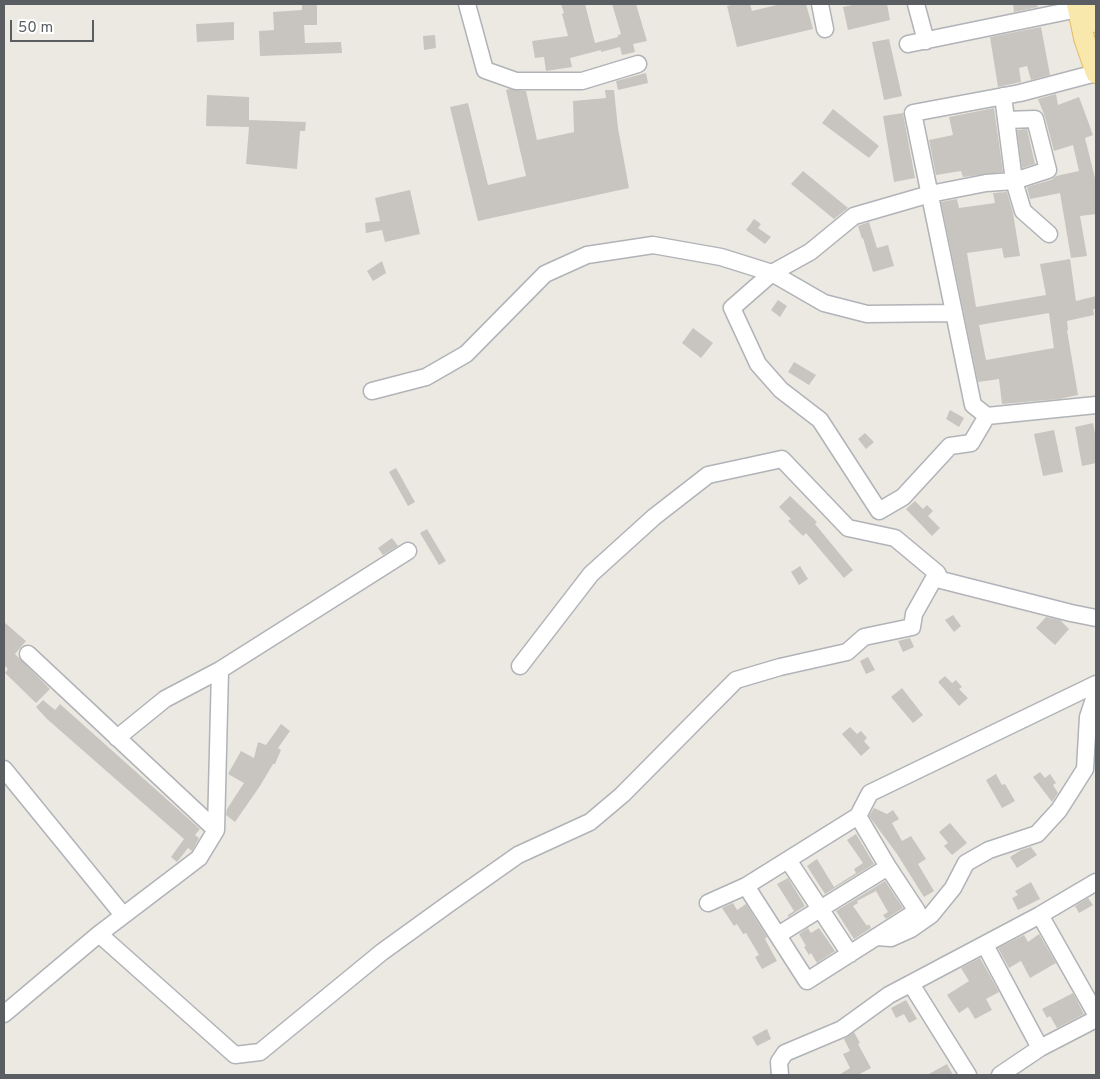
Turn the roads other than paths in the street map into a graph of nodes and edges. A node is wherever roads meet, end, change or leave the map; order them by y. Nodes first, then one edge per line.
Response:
1 (467, 4) edge
2 (820, 4) edge
3 (916, 4) edge
4 (1082, 6) edge
5 (1096, 22) edge
6 (825, 29) dead end
7 (926, 41) junction
8 (908, 44) dead end
9 (638, 64) dead end
10 (1096, 73) edge
11 (1003, 96) junction
12 (1006, 120) junction
13 (1014, 181) junction
14 (930, 194) junction
15 (1049, 234) dead end
16 (772, 273) junction
17 (954, 312) junction
18 (372, 391) dead end
19 (1096, 405) edge
20 (987, 416) junction
21 (408, 551) dead end
22 (937, 573) junction
23 (1096, 618) edge
24 (28, 654) dead end
25 (520, 666) dead end
26 (220, 670) junction
27 (1096, 684) edge
28 (1096, 693) edge
29 (117, 738) junction
30 (4, 769) edge
31 (858, 816) junction
32 (216, 830) junction
33 (788, 860) junction
34 (888, 868) junction
35 (1096, 882) edge
36 (746, 886) junction
37 (708, 903) dead end
38 (820, 910) junction
39 (123, 915) junction
40 (1040, 916) junction
41 (99, 934) junction
42 (778, 935) junction
43 (876, 937) junction
44 (985, 945) junction
45 (850, 954) junction
46 (911, 984) junction
47 (4, 1014) edge
48 (1096, 1014) edge
49 (1096, 1020) edge
50 (1040, 1048) junction
51 (780, 1075) edge
52 (968, 1075) edge
53 (1000, 1075) edge

1 - 9 street
2 - 6 street
3 - 7 street
4 - 5 main road
4 - 7 street
4 - 10 main road
7 - 8 street
10 - 11 street
11 - 12 street
11 - 14 street
12 - 13 street
12 - 13 street
13 - 14 street
13 - 15 street
14 - 16 street
14 - 17 street
16 - 17 street
16 - 18 street
16 - 20 street
17 - 20 street
19 - 20 street
21 - 26 street
22 - 23 street
22 - 25 street
22 - 41 street
24 - 29 street
26 - 29 street
26 - 32 street
27 - 31 street
28 - 43 street
29 - 32 street
30 - 39 street
31 - 33 street
31 - 34 street
32 - 39 street
33 - 36 street
33 - 38 street
34 - 38 street
34 - 43 street
35 - 40 street
36 - 37 street
36 - 42 street
38 - 42 street
38 - 45 street
39 - 41 street
40 - 44 street
40 - 48 street
41 - 47 street
42 - 45 street
43 - 45 street
44 - 46 street
44 - 50 street
46 - 51 street
46 - 52 street
49 - 50 street
50 - 53 street

